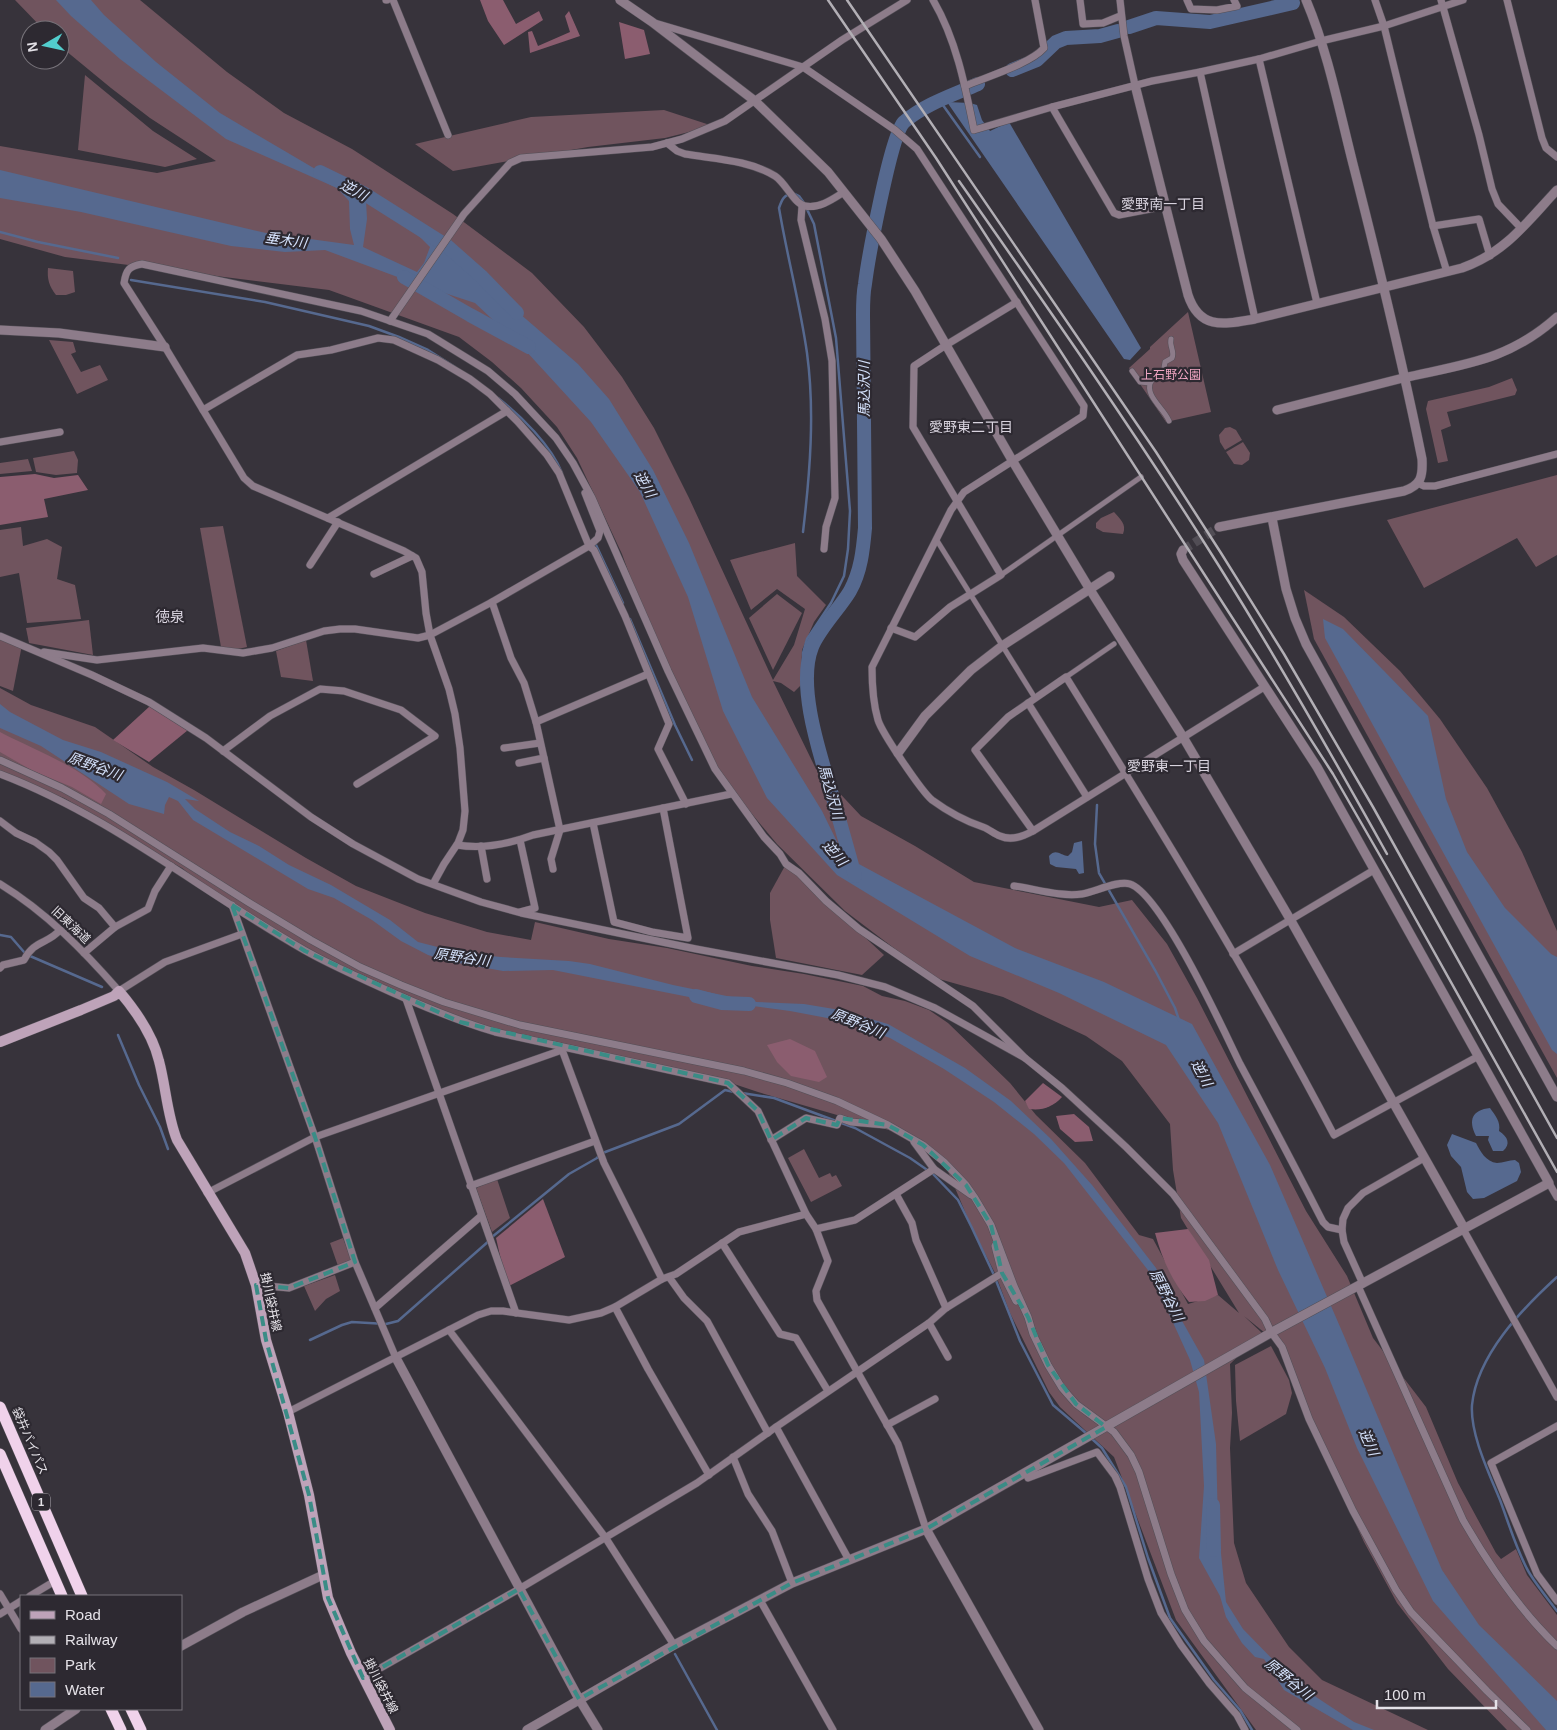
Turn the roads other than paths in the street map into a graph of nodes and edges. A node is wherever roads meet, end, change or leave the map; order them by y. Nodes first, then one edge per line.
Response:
1 (393, 0) edge
2 (620, 0) edge
3 (907, 0) edge
4 (933, 0) edge
5 (1035, 0) edge
6 (1080, 0) edge
7 (1120, 0) edge
8 (1187, 0) edge
9 (1234, 0) edge
10 (1375, 0) edge
11 (1463, 0) edge
12 (1507, 0) edge
13 (1307, 4) edge
14 (1442, 4) edge
15 (1120, 16) junction
16 (652, 22) junction
17 (1384, 26) junction
18 (1321, 41) junction
19 (1259, 58) junction
20 (803, 67) junction
21 (1200, 72) junction
22 (1135, 85) junction
23 (966, 89) junction
24 (755, 101) junction
25 (1052, 107) junction
26 (448, 135) dead end
27 (667, 143) junction
28 (1557, 157) edge
29 (1557, 190) edge
30 (844, 192) junction
31 (802, 206) junction
32 (1166, 206) junction
33 (1433, 226) junction
34 (1521, 228) junction
35 (1490, 256) junction
36 (1447, 272) junction
37 (1384, 286) junction
38 (1017, 302) junction
39 (1317, 303) junction
40 (1557, 317) edge
41 (1255, 318) junction
42 (391, 319) junction
43 (0, 330) edge
44 (1171, 339) dead end
45 (946, 345) junction
46 (165, 347) junction
47 (1132, 371) dead end
48 (1406, 378) junction
49 (1150, 383) junction
50 (203, 410) junction
51 (1277, 410) dead end
52 (507, 411) junction
53 (1169, 421) dead end
54 (60, 432) dead end
55 (0, 442) edge
56 (1557, 454) edge
57 (1012, 460) junction
58 (578, 471) junction
59 (1140, 476) dead end
60 (1418, 483) junction
61 (958, 500) junction
62 (328, 518) junction
63 (1272, 518) junction
64 (338, 522) junction
65 (1219, 527) tunnel mouth
66 (936, 538) junction
67 (589, 546) junction
68 (824, 549) dead end
69 (1183, 550) dead end
70 (412, 556) junction
71 (310, 564) dead end
72 (374, 574) dead end
73 (1001, 575) junction
74 (1110, 576) dead end
75 (1089, 588) junction
76 (970, 594) junction
77 (492, 602) junction
78 (892, 628) junction
79 (430, 635) junction
80 (0, 636) edge
81 (1114, 644) dead end
82 (1002, 646) junction
83 (34, 650) junction
84 (648, 674) junction
85 (1066, 677) junction
86 (1264, 687) junction
87 (1035, 698) junction
88 (1028, 703) junction
89 (536, 722) junction
90 (1183, 737) junction
91 (540, 743) junction
92 (504, 748) dead end
93 (224, 751) junction
94 (898, 753) junction
95 (544, 758) junction
96 (0, 760) edge
97 (519, 763) dead end
98 (1126, 773) junction
99 (0, 774) edge
100 (357, 784) dead end
101 (732, 794) junction
102 (1087, 797) junction
103 (686, 804) junction
104 (663, 808) junction
105 (0, 821) edge
106 (594, 823) junction
107 (560, 830) junction
108 (1032, 832) junction
109 (520, 840) junction
110 (456, 846) junction
111 (481, 846) junction
112 (171, 866) junction
113 (553, 869) dead end
114 (1374, 870) junction
115 (487, 879) dead end
116 (0, 884) edge
117 (433, 884) junction
118 (1014, 886) dead end
119 (232, 905) junction
120 (517, 912) junction
121 (1290, 919) junction
122 (114, 928) junction
123 (60, 930) junction
124 (242, 934) junction
125 (84, 953) junction
126 (1233, 954) junction
127 (0, 968) edge
128 (119, 991) junction
129 (406, 999) junction
130 (0, 1042) edge
131 (562, 1048) junction
132 (1025, 1058) junction
133 (1479, 1058) junction
134 (438, 1094) junction
135 (1557, 1097) edge
136 (1393, 1102) junction
137 (888, 1125) junction
138 (908, 1136) junction
139 (315, 1137) junction
140 (771, 1140) junction
141 (595, 1141) junction
142 (1424, 1158) junction
143 (934, 1169) junction
144 (1549, 1183) junction
145 (470, 1186) junction
146 (207, 1192) junction
147 (896, 1194) junction
148 (1557, 1197) edge
149 (975, 1198) junction
150 (806, 1214) junction
151 (481, 1216) junction
152 (816, 1229) junction
153 (1463, 1229) junction
154 (1342, 1230) junction
155 (994, 1234) junction
156 (722, 1243) junction
157 (355, 1262) junction
158 (1002, 1273) junction
159 (666, 1278) junction
160 (256, 1285) junction
161 (1359, 1286) junction
162 (615, 1307) junction
163 (376, 1308) junction
164 (946, 1308) junction
165 (516, 1313) junction
166 (1028, 1317) junction
167 (929, 1323) junction
168 (449, 1330) junction
169 (1271, 1333) junction
170 (948, 1356) dead end
171 (396, 1358) junction
172 (857, 1372) junction
173 (828, 1391) junction
174 (1557, 1397) edge
175 (935, 1399) dead end
176 (0, 1407) edge
177 (288, 1412) junction
178 (887, 1425) junction
179 (776, 1426) junction
180 (1557, 1426) edge
181 (1106, 1427) junction
182 (768, 1433) junction
183 (0, 1454) edge
184 (733, 1457) junction
185 (1026, 1473) junction
186 (709, 1474) junction
187 (926, 1529) junction
188 (605, 1537) junction
189 (849, 1560) junction
190 (323, 1575) junction
191 (55, 1581) junction
192 (792, 1583) junction
193 (519, 1589) junction
194 (0, 1594) edge
195 (32, 1595) edge
196 (62, 1595) edge
197 (82, 1595) edge
198 (760, 1600) junction
199 (20, 1602) edge
200 (1557, 1602) edge
201 (9, 1608) junction
202 (0, 1614) edge
203 (20, 1627) edge
204 (182, 1645) edge
205 (674, 1645) junction
206 (1557, 1646) edge
207 (363, 1678) junction
208 (579, 1699) junction
209 (73, 1710) edge
210 (111, 1710) edge
211 (131, 1710) edge
212 (45, 1730) edge
213 (121, 1730) edge
214 (141, 1730) edge
215 (390, 1730) edge
216 (527, 1730) edge
217 (598, 1730) edge
218 (834, 1730) edge
219 (1039, 1730) edge
220 (1245, 1730) edge
221 (1297, 1730) edge
222 (1527, 1730) edge

1 - 26 street
2 - 16 street
3 - 20 street
4 - 23 street
5 - 23 street
6 - 15 street
7 - 15 street
8 - 9 street
10 - 17 street
11 - 14 street
12 - 28 street
13 - 18 street
14 - 17 street
14 - 34 street
15 - 22 street
16 - 20 street
16 - 24 street
17 - 18 street
17 - 33 street
18 - 19 street
18 - 37 street
19 - 21 street
19 - 39 street
20 - 24 street
20 - 38 street
21 - 22 street
21 - 41 street
22 - 25 street
22 - 32 street
23 - 25 street
24 - 27 street
24 - 30 street
25 - 32 street
27 - 31 street
27 - 42 street
29 - 34 street
30 - 31 street
30 - 45 street
31 - 68 street
32 - 41 street
33 - 35 street
33 - 36 street
34 - 35 street
35 - 36 street
36 - 37 street
37 - 39 street
37 - 48 street
38 - 45 street
38 - 57 street
39 - 41 street
40 - 48 street
42 - 46 street
42 - 58 street
43 - 46 street
44 - 49 street
45 - 57 street
45 - 61 street
46 - 50 street
47 - 49 street
48 - 51 street
48 - 60 street
49 - 53 street
50 - 52 street
50 - 62 street
52 - 62 street
52 - 67 street
54 - 55 street
56 - 60 street
57 - 61 street
57 - 75 street
58 - 67 street
58 - 101 street
59 - 73 street
60 - 63 street
61 - 66 street
61 - 73 street
62 - 64 street
63 - 65 street
63 - 135 street
64 - 70 street
64 - 71 street
66 - 76 street
66 - 78 street
67 - 77 street
67 - 84 street
69 - 86 street
70 - 72 street
70 - 79 street
73 - 76 street
74 - 75 street
75 - 82 street
75 - 90 street
76 - 78 street
76 - 82 street
77 - 79 street
77 - 89 street
78 - 94 street
79 - 83 street
79 - 110 street
80 - 83 street
81 - 85 street
82 - 87 street
82 - 94 street
83 - 93 street
84 - 89 street
84 - 103 street
85 - 87 street
85 - 98 street
86 - 90 street
86 - 114 street
87 - 88 street
88 - 102 street
88 - 108 street
89 - 91 street
90 - 98 street
90 - 121 street
91 - 92 street
91 - 95 street
93 - 100 street
93 - 117 street
94 - 108 street
95 - 97 street
95 - 107 street
96 - 137 street
98 - 102 street
98 - 126 street
99 - 112 street
101 - 103 street
101 - 132 street
102 - 108 street
103 - 104 street
104 - 106 street
104 - 106 street
105 - 122 street
106 - 107 street
107 - 109 street
107 - 113 street
109 - 111 street
109 - 120 street
110 - 111 street
110 - 117 street
111 - 115 street
112 - 119 street
112 - 122 street
114 - 121 street
114 - 133 street
116 - 123 street, 旧東海道
117 - 120 street
118 - 154 street
119 - 124 street
119 - 129 street
120 - 132 street
121 - 126 street
121 - 136 street
122 - 125 street
123 - 125 street, 旧東海道
123 - 127 street
124 - 128 street
124 - 139 street
125 - 128 street, 旧東海道
126 - 136 street
128 - 130 main road
128 - 146 main road, 掛川袋井線
129 - 131 street
129 - 134 street
131 - 134 street
131 - 140 street
131 - 141 street
132 - 169 street
133 - 136 street
133 - 144 street
134 - 139 street
134 - 145 street
136 - 142 street
137 - 138 street
137 - 140 street
138 - 143 street
138 - 149 street
139 - 146 street
139 - 157 street
140 - 150 street
141 - 145 street
141 - 159 street
142 - 153 street
142 - 154 street
143 - 147 street
143 - 149 street
144 - 148 street
144 - 153 street
145 - 151 street
146 - 160 main road, 掛川袋井線
147 - 152 street
147 - 164 street
149 - 155 street
150 - 152 street
150 - 156 street
151 - 163 street
151 - 165 street
152 - 172 street
153 - 161 street
153 - 174 street
154 - 161 street
155 - 158 street
155 - 166 street
156 - 159 street
156 - 173 street
157 - 160 street
157 - 163 street
158 - 164 street
158 - 166 street
159 - 162 street
159 - 182 street
160 - 177 main road, 掛川袋井線
161 - 169 street
161 - 206 street
162 - 165 street
162 - 186 street
163 - 171 street
164 - 167 street
165 - 168 street
166 - 181 street
167 - 170 street
167 - 172 street
168 - 171 street
168 - 188 street
169 - 181 street
169 - 222 street
171 - 177 street
171 - 193 street
172 - 173 street
172 - 178 street
173 - 179 street
175 - 178 street
176 - 197 highway, 袋井バイパス / 1
177 - 190 main road, 掛川袋井線
178 - 187 street
179 - 182 street
179 - 189 street
180 - 200 street
181 - 185 street
181 - 221 street
182 - 184 street
183 - 191 highway, 1
184 - 186 street
184 - 192 street
185 - 187 street
185 - 220 street
186 - 188 street
187 - 189 street
187 - 219 street
188 - 193 street
188 - 205 street
189 - 192 street
190 - 204 street
190 - 207 main road, 掛川袋井線
191 - 195 street
191 - 196 highway, 1
192 - 198 street
193 - 207 street
193 - 208 street
194 - 201 street
198 - 205 street
198 - 218 street
199 - 201 street
201 - 202 street
201 - 203 street
205 - 208 street
207 - 215 main road, 掛川袋井線
208 - 216 street
208 - 217 street
209 - 212 street
210 - 213 highway
211 - 214 highway

